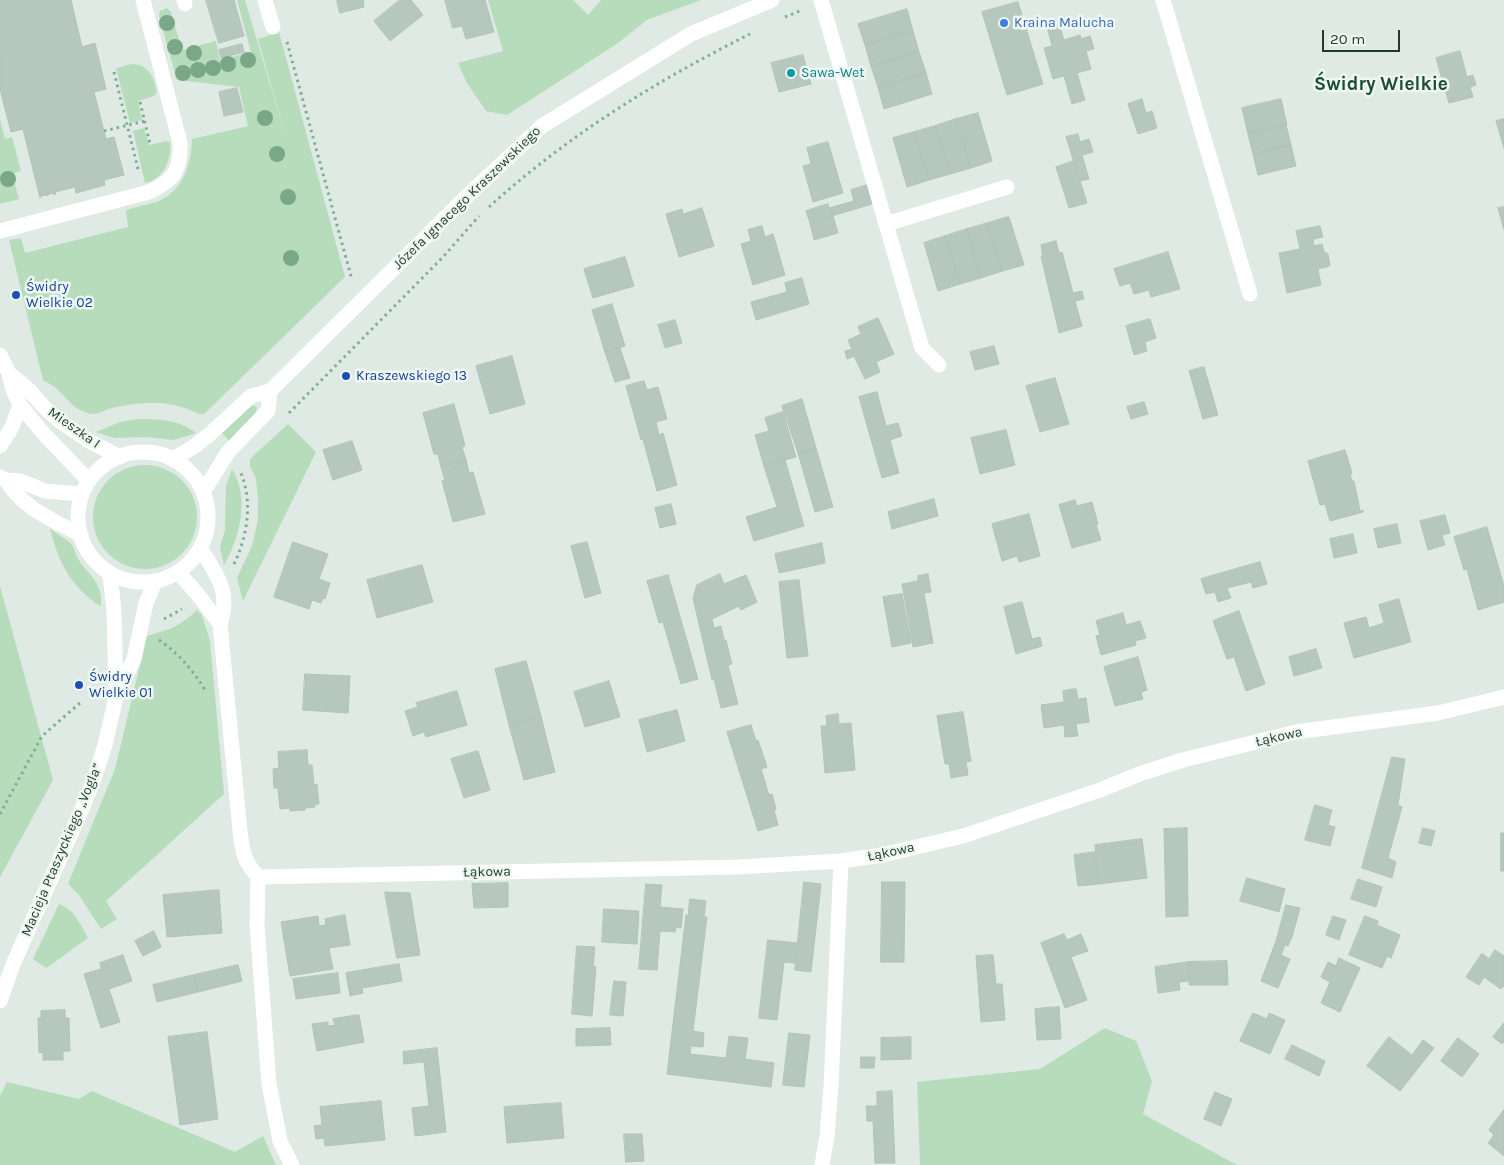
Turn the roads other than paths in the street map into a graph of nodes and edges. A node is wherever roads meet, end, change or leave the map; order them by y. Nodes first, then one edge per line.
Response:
1 (143, 0) edge
2 (265, 0) edge
3 (772, 0) edge
4 (1163, 0) edge
5 (821, 1) edge
6 (273, 27) road end
7 (1008, 187) dead end
8 (886, 224) junction
9 (0, 231) edge
10 (1250, 294) dead end
11 (0, 355) edge
12 (939, 365) dead end
13 (9, 373) junction
14 (270, 391) junction
15 (20, 405) junction
16 (0, 446) edge
17 (120, 457) junction
18 (172, 459) junction
19 (3, 479) edge
20 (85, 488) junction
21 (203, 492) junction
22 (81, 535) junction
23 (201, 549) junction
24 (109, 573) junction
25 (179, 573) junction
26 (155, 582) junction
27 (220, 624) junction
28 (116, 696) junction
29 (1504, 696) edge
30 (841, 861) junction
31 (258, 877) junction
32 (0, 1001) edge
33 (292, 1165) edge
34 (822, 1165) edge

1 - 9 street
2 - 6 street
3 - 14 street, Józefa Ignacego Kraszewskiego
4 - 10 street
5 - 8 street
7 - 8 street
8 - 12 street
11 - 13 street, Mieszka I
13 - 15 street, Mieszka I
13 - 17 street, Mieszka I
14 - 18 street, Józefa Ignacego Kraszewskiego
14 - 21 street
15 - 16 street
15 - 20 street, Mieszka I
17 - 18 street
17 - 20 street
18 - 21 street
19 - 20 street
19 - 22 street
20 - 22 street
21 - 23 street
22 - 24 street
23 - 25 street
23 - 27 street
24 - 26 street
24 - 28 street, Macieja Ptaszyckiego „Vogla”
25 - 26 street
25 - 27 street
26 - 28 street, Macieja Ptaszyckiego „Vogla”
27 - 31 street
28 - 32 street, Macieja Ptaszyckiego „Vogla”
29 - 30 street, Łąkowa
30 - 31 street, Łąkowa
30 - 34 street
31 - 33 street

